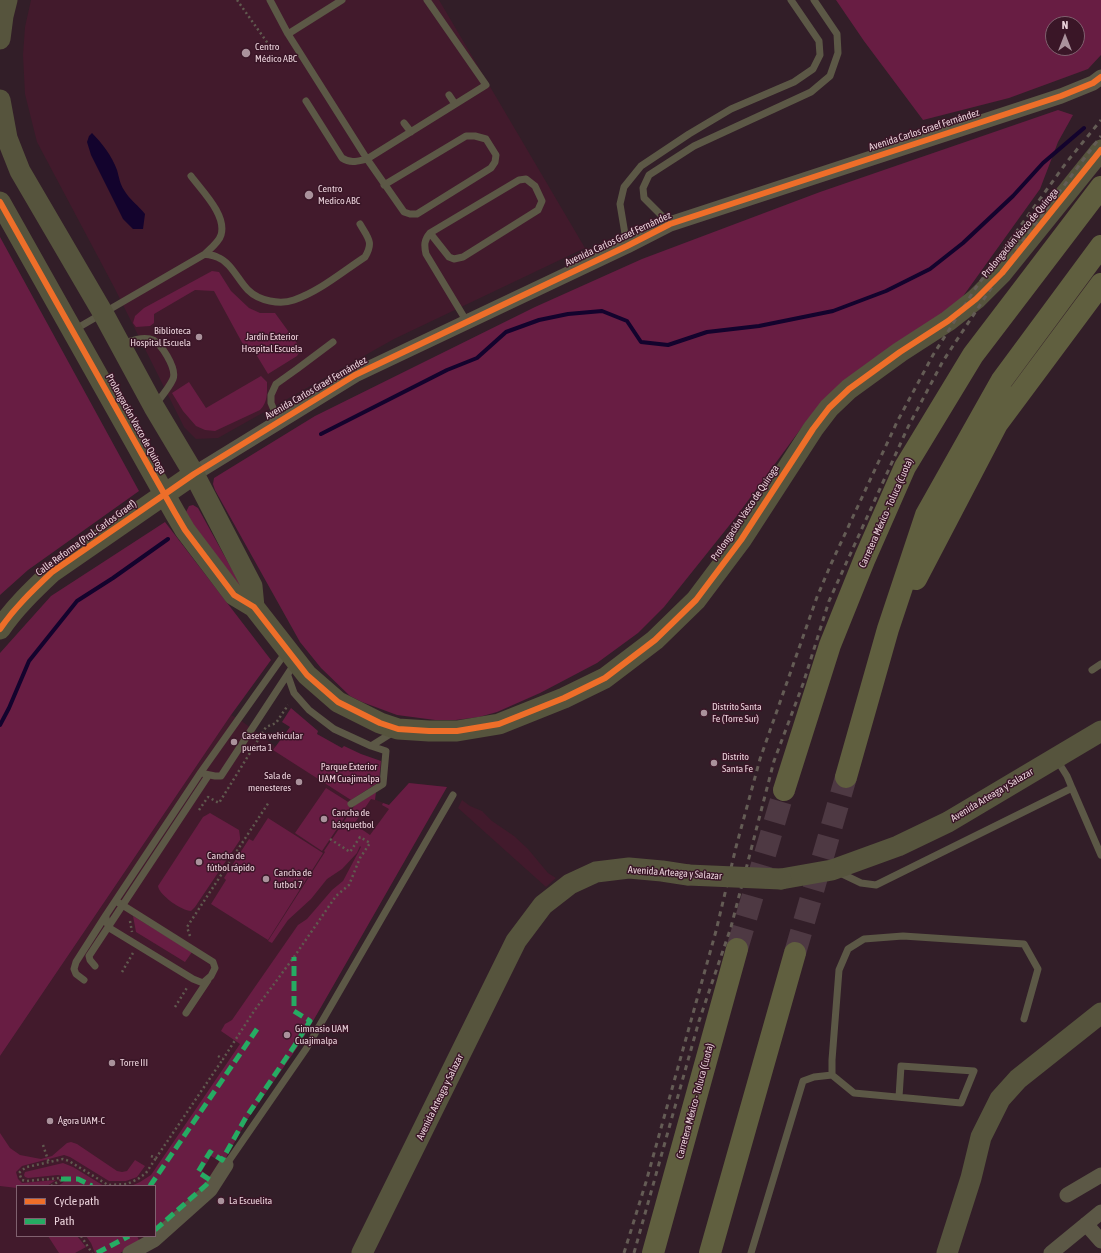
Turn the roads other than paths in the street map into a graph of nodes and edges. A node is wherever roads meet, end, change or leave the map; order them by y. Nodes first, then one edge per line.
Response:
1 (7, 0) edge
2 (270, 0) edge
3 (342, 0) edge
4 (427, 0) edge
5 (791, 0) edge
6 (814, 0) edge
7 (288, 34) junction
8 (0, 39) edge
9 (1101, 77) edge
10 (449, 95) dead end
11 (0, 100) edge
12 (306, 101) dead end
13 (455, 104) junction
14 (404, 123) dead end
15 (411, 132) junction
16 (1101, 150) edge
17 (367, 159) junction
18 (191, 176) dead end
19 (384, 185) junction
20 (1101, 187) edge
21 (0, 202) edge
22 (360, 224) dead end
23 (670, 224) junction
24 (430, 233) junction
25 (627, 246) junction
26 (1101, 246) edge
27 (205, 254) junction
28 (1101, 284) edge
29 (103, 313) junction
30 (467, 322) junction
31 (72, 331) junction
32 (333, 342) dead end
33 (120, 344) junction
34 (154, 407) junction
35 (279, 422) junction
36 (194, 474) junction
37 (164, 494) junction
38 (254, 607) junction
39 (0, 629) edge
40 (888, 629) junction
41 (290, 662) junction
42 (1101, 664) edge
43 (1092, 670) dead end
44 (398, 729) junction
45 (1101, 731) edge
46 (371, 746) junction
47 (1055, 757) junction
48 (201, 772) junction
49 (208, 776) junction
50 (846, 777) tunnel mouth
51 (1072, 788) junction
52 (784, 790) tunnel mouth
53 (453, 795) dead end
54 (351, 804) dead end
55 (1101, 855) edge
56 (832, 870) junction
57 (120, 903) junction
58 (106, 915) junction
59 (108, 926) junction
60 (738, 949) tunnel mouth
61 (795, 953) tunnel mouth
62 (95, 966) dead end
63 (211, 976) junction
64 (84, 980) dead end
65 (1101, 1013) edge
66 (186, 1014) dead end
67 (1024, 1019) dead end
68 (1101, 1030) edge
69 (1066, 1041) junction
70 (832, 1075) junction
71 (899, 1097) junction
72 (226, 1165) joint
73 (1101, 1175) edge
74 (1067, 1195) dead end
75 (1101, 1212) edge
76 (1086, 1224) junction
77 (1101, 1241) edge
78 (130, 1253) edge
79 (362, 1253) edge
80 (653, 1253) edge
81 (710, 1253) edge
82 (751, 1253) edge
83 (947, 1253) edge
84 (1051, 1253) edge

1 - 8 street
2 - 7 lane
3 - 7 lane
4 - 13 lane
5 - 25 lane
6 - 23 lane
7 - 17 lane
9 - 23 street, Avenida Carlos Graef Fernández
10 - 13 lane
11 - 29 street
12 - 17 lane
13 - 15 lane
14 - 15 lane
15 - 17 lane
16 - 44 street, Prolongación Vasco de Quiroga
17 - 19 lane
18 - 27 lane
19 - 19 lane
20 - 52 highway, Carretera México - Toluca (Cuota)
21 - 31 street, Prolongación Vasco de Quiroga
22 - 27 lane
23 - 25 street, Avenida Carlos Graef Fernández
24 - 24 lane
24 - 30 lane
25 - 30 street, Avenida Carlos Graef Fernández
26 - 40 highway
27 - 29 lane
28 - 40 highway
29 - 31 lane
29 - 33 street
30 - 35 street, Avenida Carlos Graef Fernández
31 - 37 street, Prolongación Vasco de Quiroga
32 - 35 lane
33 - 34 street
33 - 34 lane
34 - 36 street
35 - 36 street, Avenida Carlos Graef Fernández
36 - 37 street, Calle Reforma (Prol. Carlos Graef)
36 - 38 street
37 - 38 street, Prolongación Vasco de Quiroga
37 - 39 street, Calle Reforma (Prol. Carlos Graef)
38 - 41 street, Prolongación Vasco de Quiroga
40 - 50 highway
41 - 44 street, Prolongación Vasco de Quiroga
41 - 46 lane
41 - 48 lane
41 - 49 lane
42 - 43 lane
44 - 46 lane
45 - 47 street, Avenida Arteaga y Salazar
46 - 54 lane
47 - 51 lane
47 - 56 street, Avenida Arteaga y Salazar
48 - 49 lane
48 - 57 lane
49 - 57 lane
51 - 55 lane
51 - 56 lane
53 - 72 lane
56 - 79 street, Avenida Arteaga y Salazar, bridge
57 - 58 lane
57 - 59 lane
57 - 63 lane
58 - 59 lane
58 - 64 lane
59 - 62 lane
59 - 63 lane
60 - 80 highway, Carretera México - Toluca (Cuota)
61 - 81 highway
63 - 66 lane
65 - 69 street
67 - 70 lane
68 - 69 street
69 - 83 street
70 - 71 lane
70 - 82 lane
71 - 71 lane
72 - 78 street
73 - 74 street
75 - 76 street
76 - 77 street
76 - 84 street

